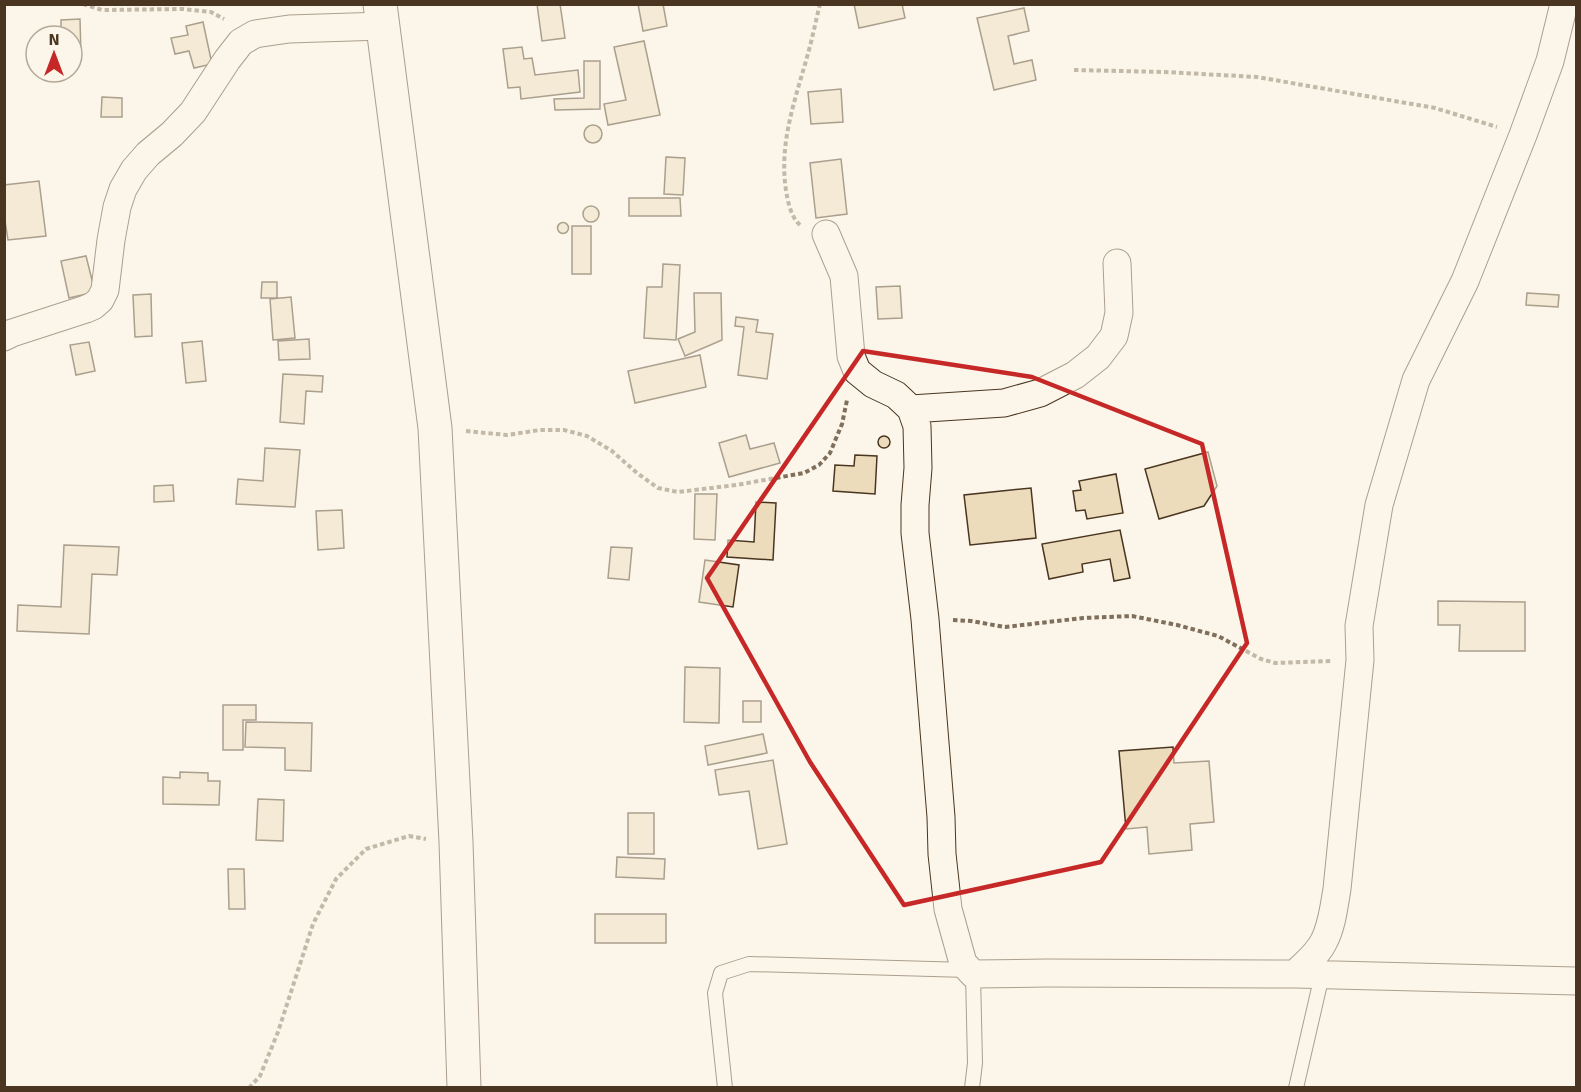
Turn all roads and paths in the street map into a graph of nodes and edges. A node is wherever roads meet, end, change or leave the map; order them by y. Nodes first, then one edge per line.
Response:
1 (83, 4) edge
2 (820, 4) edge
3 (1564, 4) edge
4 (381, 15) edge
5 (255, 33) junction
6 (1074, 70) dead end
7 (1523, 135) junction
8 (826, 234) joint
9 (1117, 263) dead end
10 (4, 337) edge
11 (857, 371) junction
12 (910, 409) junction
13 (435, 428) junction
14 (925, 619) junction
15 (1360, 660) junction
16 (456, 843) junction
17 (971, 972) junction
18 (1295, 974) junction
19 (1322, 975) junction
20 (1576, 981) edge
21 (249, 1088) edge
22 (465, 1088) edge
23 (725, 1088) edge
24 (972, 1088) edge
25 (1296, 1088) edge

1 - 5 path
2 - 8 path
3 - 7 street
4 - 5 street
4 - 13 highway
5 - 10 street
6 - 7 path
7 - 15 street
8 - 11 street
9 - 12 street
11 - 12 street
11 - 13 path
12 - 14 street
13 - 16 highway
14 - 15 path
14 - 17 street
15 - 18 street
16 - 21 path
16 - 22 highway
17 - 18 street
17 - 23 lane
17 - 24 lane
18 - 19 street
19 - 20 street
19 - 25 lane

